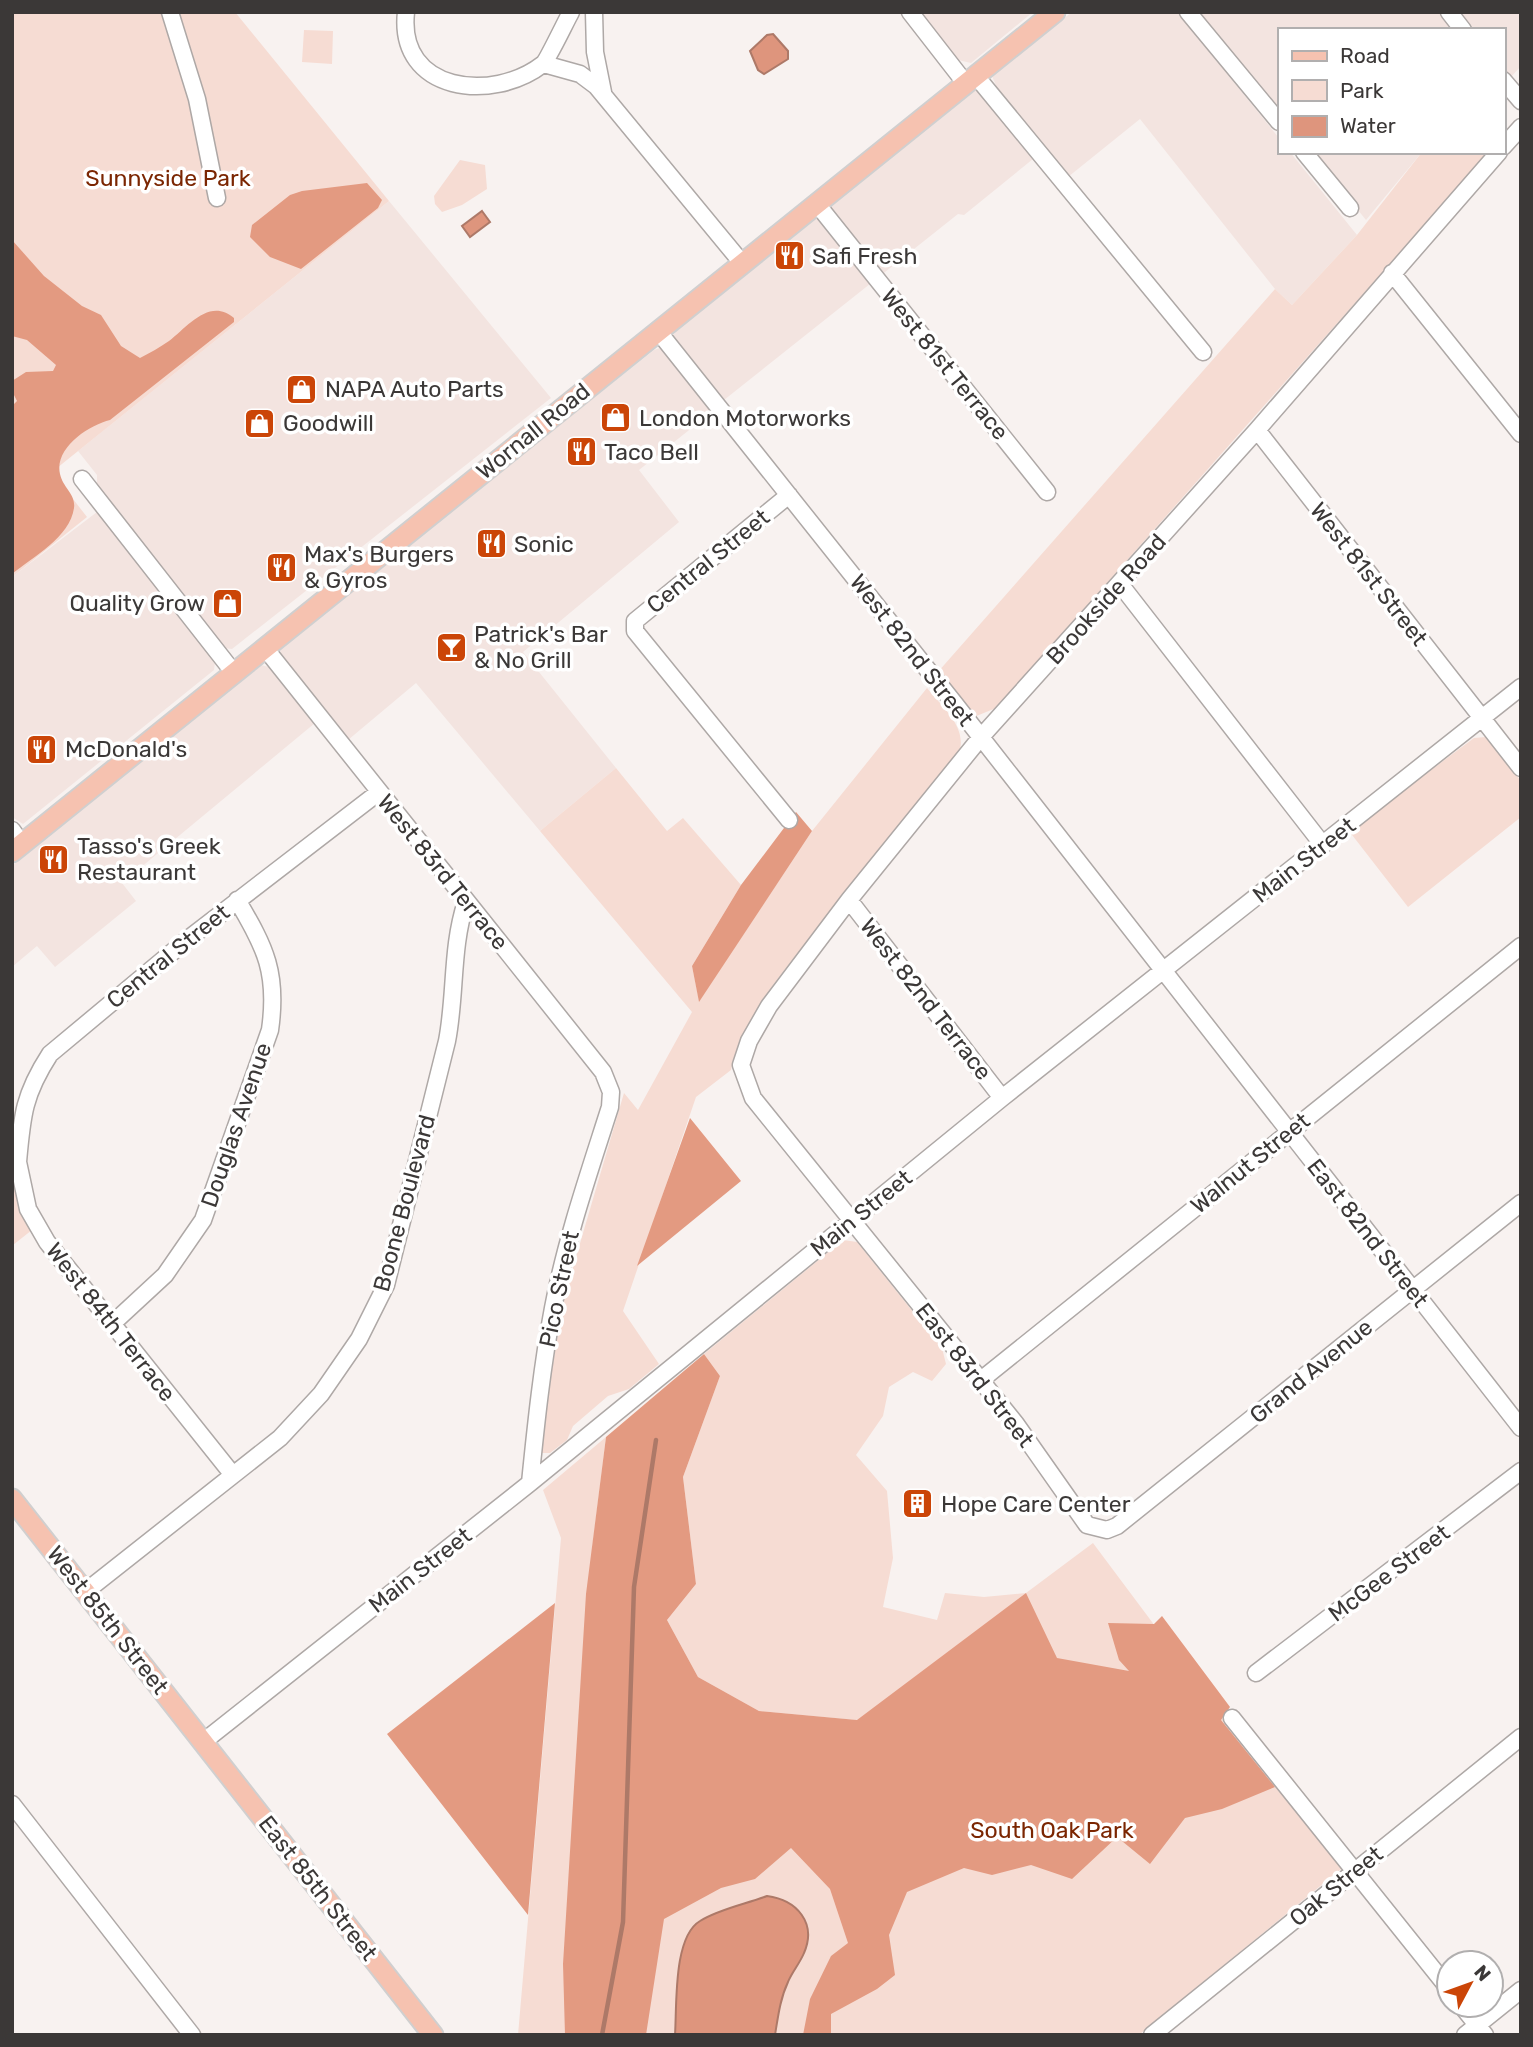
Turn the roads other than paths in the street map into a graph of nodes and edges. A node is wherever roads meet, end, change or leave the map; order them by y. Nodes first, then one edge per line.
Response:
1 (170, 12) edge
2 (406, 12) edge
3 (571, 12) edge
4 (594, 12) edge
5 (910, 12) edge
6 (1055, 12) edge
7 (1188, 12) edge
8 (1449, 12) edge
9 (1461, 28) edge
10 (544, 64) junction
11 (971, 80) junction
12 (1505, 82) edge
13 (604, 94) junction
14 (1521, 101) edge
15 (1278, 121) edge
16 (1521, 127) edge
17 (1505, 145) edge
18 (1306, 154) edge
19 (1497, 154) edge
20 (216, 198) dead end
21 (817, 204) junction
22 (1350, 208) dead end
23 (742, 263) junction
24 (1392, 273) junction
25 (658, 331) junction
26 (1203, 352) dead end
27 (1257, 430) junction
28 (1521, 434) edge
29 (82, 479) dead end
30 (1047, 492) dead end
31 (789, 495) junction
32 (1119, 584) junction
33 (265, 648) junction
34 (234, 673) junction
35 (1521, 687) edge
36 (1482, 719) junction
37 (981, 737) junction
38 (1521, 768) edge
39 (379, 792) junction
40 (789, 820) dead end
41 (16, 842) edge
42 (1323, 845) junction
43 (237, 900) junction
44 (849, 900) junction
45 (466, 902) junction
46 (1521, 946) edge
47 (1163, 971) junction
48 (741, 1065) joint
49 (1002, 1098) junction
50 (611, 1100) joint
51 (1288, 1132) junction
52 (15, 1161) edge
53 (1521, 1203) edge
54 (852, 1221) junction
55 (1412, 1290) junction
56 (113, 1324) junction
57 (981, 1380) junction
58 (1521, 1428) edge
59 (1521, 1471) edge
60 (233, 1475) junction
61 (530, 1483) junction
62 (12, 1499) edge
63 (1097, 1529) joint
64 (85, 1592) junction
65 (1256, 1674) dead end
66 (1232, 1718) dead end
67 (1521, 1737) edge
68 (203, 1742) junction
69 (12, 1804) edge
70 (1356, 1870) junction
71 (1435, 1971) edge
72 (1521, 1990) edge
73 (1475, 2031) edge
74 (192, 2035) edge
75 (433, 2035) edge
76 (1152, 2035) edge

1 - 20 street
2 - 10 street
3 - 10 street
4 - 13 street
5 - 11 street
6 - 11 main road, Wornall Road
7 - 15 street
8 - 9 street
10 - 13 street
11 - 21 main road, Wornall Road
11 - 26 street
12 - 14 street
13 - 23 street
16 - 17 street
18 - 22 street
19 - 24 street, Brookside Road
21 - 23 main road, Wornall Road
21 - 30 street, West 81st Terrace
23 - 25 main road, Wornall Road
24 - 27 street, Brookside Road
24 - 28 street
25 - 31 street, West 82nd Street
25 - 33 main road, Wornall Road
27 - 32 street, Brookside Road
27 - 36 street, West 81st Street
29 - 34 street
31 - 37 street, West 82nd Street
31 - 40 street, Central Street
32 - 37 street, Brookside Road
32 - 42 street
33 - 34 main road, Wornall Road
33 - 39 street, West 83rd Terrace
34 - 41 main road, Wornall Road
35 - 36 street, Main Street
36 - 38 street, West 81st Street
36 - 42 street, Main Street
37 - 44 street, Brookside Road
37 - 47 street, West 82nd Street
39 - 43 street, Central Street
39 - 45 street, West 83rd Terrace
42 - 47 street, Main Street
43 - 52 street, Central Street
43 - 56 street, Douglas Avenue
44 - 48 street, Brookside Road
44 - 49 street, West 82nd Terrace
45 - 50 street, West 83rd Terrace
45 - 60 street, Boone Boulevard
46 - 51 street, Walnut Street
47 - 49 street, Main Street
47 - 51 street, East 82nd Street
48 - 54 street, East 83rd Street
49 - 54 street, Main Street
50 - 61 street, Pico Street
51 - 55 street, East 82nd Street
51 - 57 street, Walnut Street
52 - 56 street, West 84th Terrace
53 - 55 street, Grand Avenue
54 - 57 street, East 83rd Street
54 - 61 street, Main Street
55 - 58 street, East 82nd Street
55 - 63 street, Grand Avenue
56 - 60 street, West 84th Terrace
57 - 63 street, East 83rd Street
59 - 65 street, McGee Street
60 - 64 street, Boone Boulevard
61 - 68 street, Main Street
62 - 64 main road, West 85th Street
64 - 68 main road, West 85th Street
66 - 70 street
67 - 70 street, Oak Street
68 - 75 main road, East 85th Street
69 - 74 street
70 - 71 street
70 - 76 street, Oak Street
72 - 73 street

